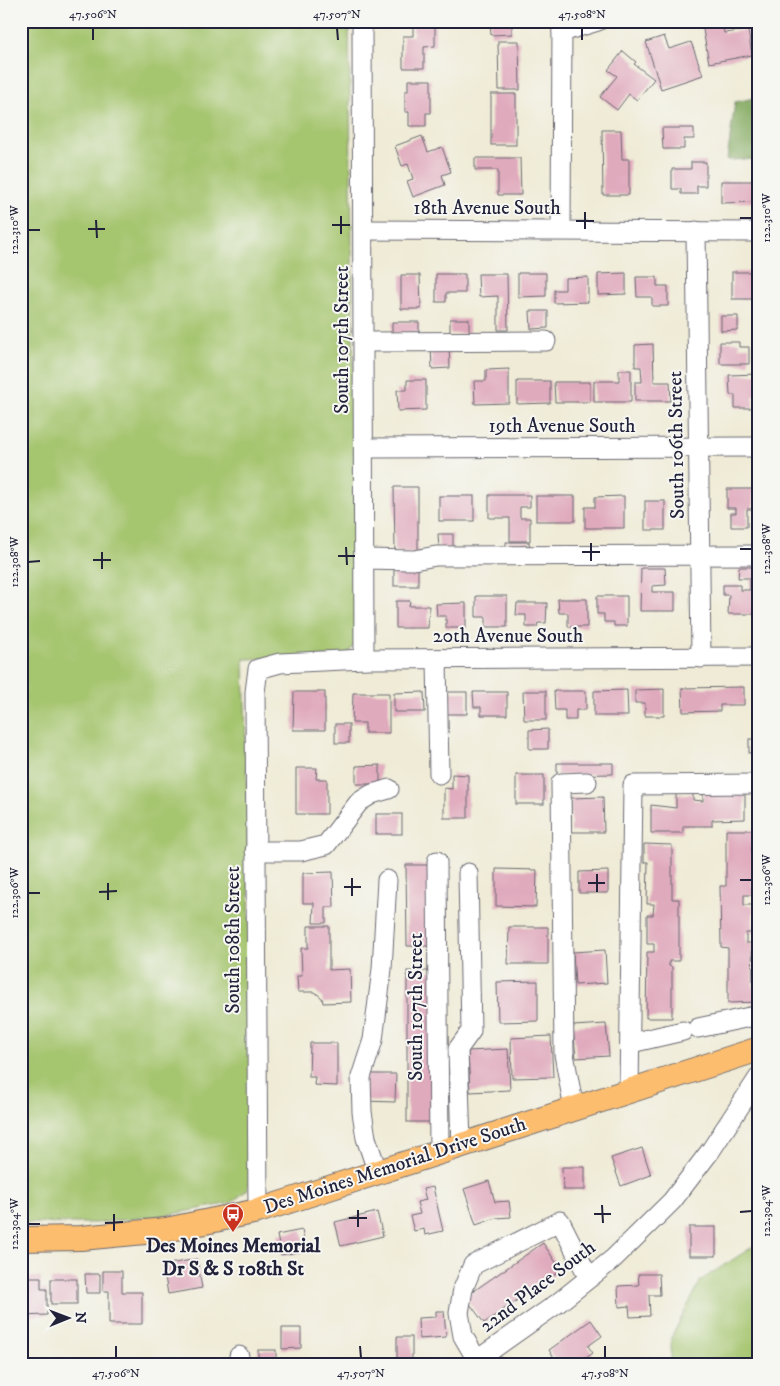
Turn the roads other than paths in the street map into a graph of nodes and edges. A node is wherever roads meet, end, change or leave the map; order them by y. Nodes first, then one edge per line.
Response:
1 (362, 21) edge
2 (598, 21) edge
3 (562, 26) edge
4 (364, 230) junction
5 (561, 230) junction
6 (696, 231) junction
7 (759, 232) edge
8 (364, 342) junction
9 (546, 342) dead end
10 (759, 447) edge
11 (364, 448) junction
12 (700, 448) junction
13 (701, 555) junction
14 (759, 555) edge
15 (364, 559) junction
16 (759, 657) edge
17 (701, 658) junction
18 (364, 659) junction
19 (437, 659) junction
20 (258, 669) joint
21 (439, 774) dead end
22 (587, 782) dead end
23 (759, 784) edge
24 (388, 789) dead end
25 (255, 851) junction
26 (437, 861) dead end
27 (468, 873) dead end
28 (387, 880) dead end
29 (759, 1015) edge
30 (631, 1043) junction
31 (759, 1049) edge
32 (759, 1077) edge
33 (629, 1091) junction
34 (574, 1109) junction
35 (450, 1149) junction
36 (378, 1173) junction
37 (258, 1211) junction
38 (21, 1239) edge
39 (589, 1278) junction
40 (474, 1362) edge

1 - 4 street, South 107th Street
2 - 3 street
3 - 5 street
4 - 5 street, 18th Avenue South
4 - 8 street, South 107th Street
5 - 6 street, 18th Avenue South
6 - 7 street, 18th Avenue South
6 - 12 street, South 106th Street
8 - 9 street
8 - 11 street, South 107th Street
10 - 12 street, 19th Avenue South
11 - 12 street, 19th Avenue South
11 - 15 street, South 107th Street
12 - 13 street, South 106th Street
13 - 14 street
13 - 15 street
13 - 17 street, South 106th Street
15 - 18 street, South 107th Street
16 - 17 street, 20th Avenue South
17 - 19 street, 20th Avenue South
18 - 19 street, 20th Avenue South
18 - 20 street, 20th Avenue South
19 - 21 street
20 - 25 street, South 108th Street
22 - 34 street
23 - 30 street
24 - 25 street
25 - 37 street, South 108th Street
26 - 35 street, South 107th Street
27 - 35 street
28 - 36 street
29 - 30 street
30 - 33 street
31 - 33 main road, Des Moines Memorial Drive South
32 - 39 street, 22nd Place South
33 - 34 main road, Des Moines Memorial Drive South
34 - 35 main road, Des Moines Memorial Drive South
35 - 36 main road, Des Moines Memorial Drive South
36 - 37 main road, Des Moines Memorial Drive South
37 - 38 main road, Des Moines Memorial Drive South
39 - 40 street, 22nd Place South
39 - 40 street

